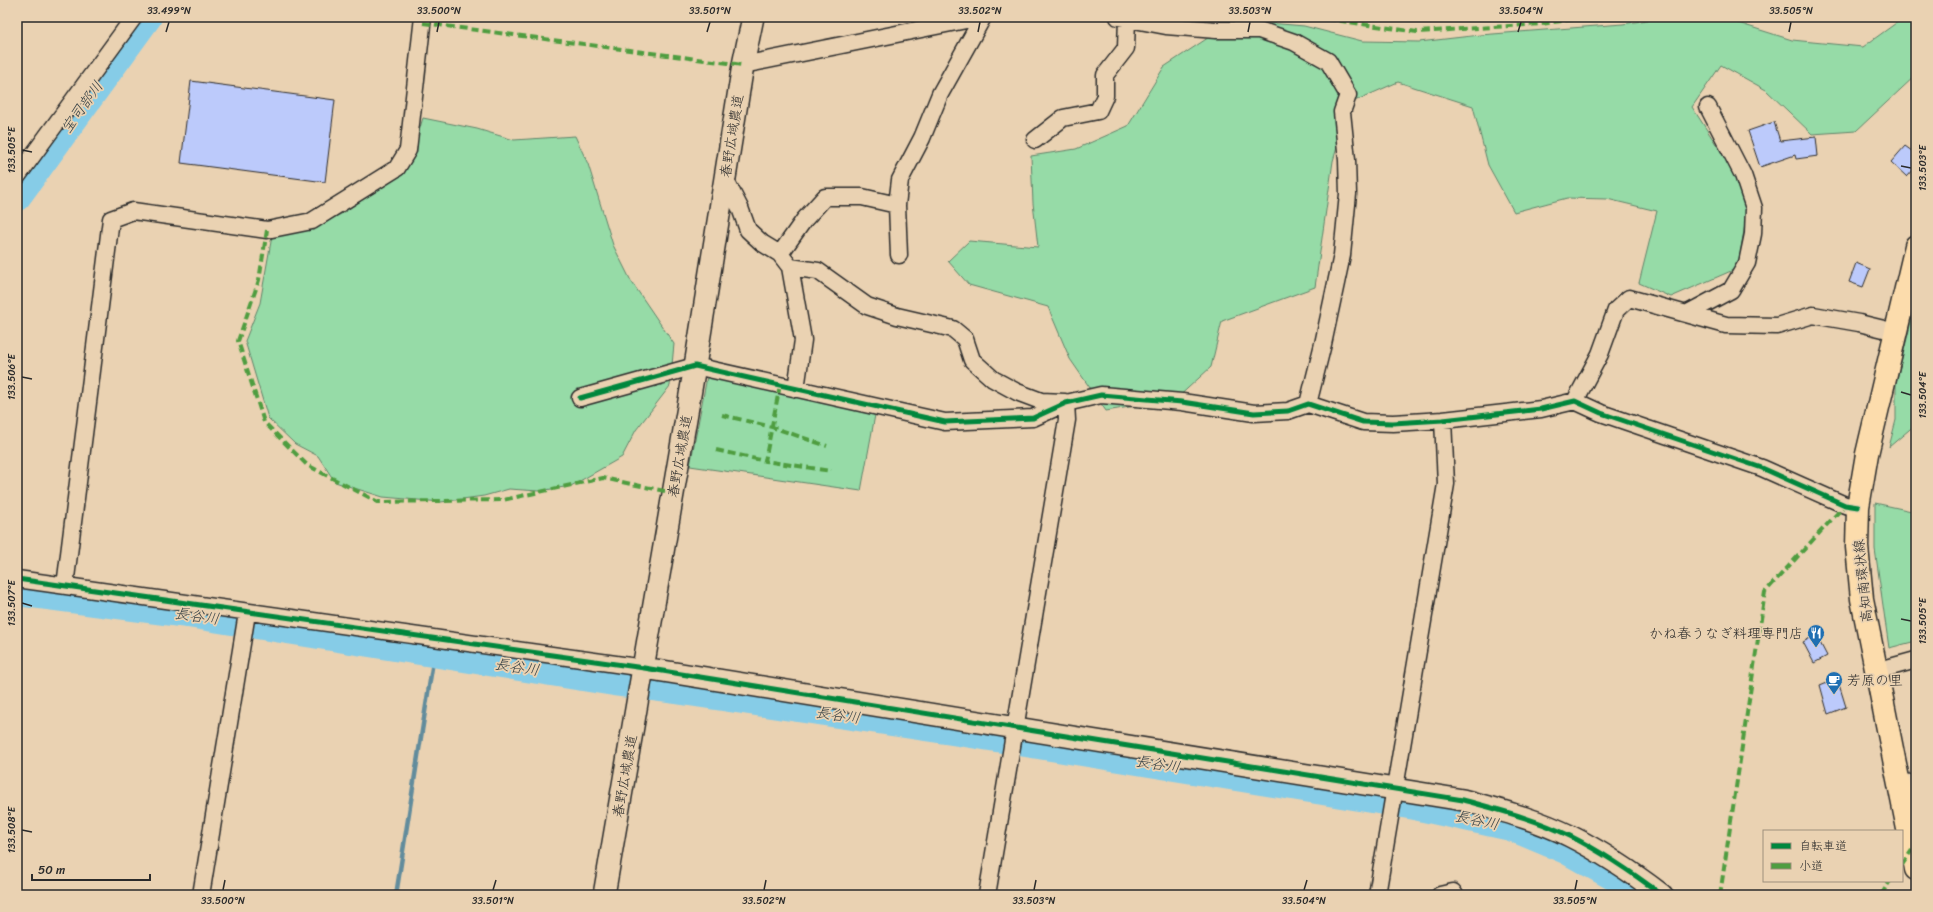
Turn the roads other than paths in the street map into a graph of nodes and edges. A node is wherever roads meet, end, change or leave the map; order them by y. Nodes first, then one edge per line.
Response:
1 (134, 17) edge
2 (423, 17) edge
3 (753, 17) edge
4 (982, 17) edge
5 (1123, 18) edge
6 (743, 65) junction
7 (1708, 107) dead end
8 (1035, 140) dead end
9 (17, 177) edge
10 (725, 179) junction
11 (897, 205) junction
12 (1916, 246) edge
13 (780, 254) junction
14 (898, 255) dead end
15 (790, 267) junction
16 (1688, 313) junction
17 (1896, 332) junction
18 (695, 366) junction
19 (796, 389) junction
20 (580, 398) dead end
21 (1575, 401) junction
22 (1066, 402) junction
23 (1308, 404) junction
24 (1443, 420) junction
25 (1858, 507) junction
26 (17, 579) edge
27 (65, 586) junction
28 (248, 613) junction
29 (1916, 660) edge
30 (644, 668) junction
31 (1876, 671) junction
32 (1014, 737) junction
33 (1907, 784) edge
34 (1392, 799) junction
35 (1916, 869) edge
36 (201, 895) edge
37 (604, 895) edge
38 (987, 895) edge
39 (1377, 895) edge
40 (1440, 895) edge
41 (1455, 895) edge
42 (1662, 895) edge

1 - 9 street
2 - 27 street
3 - 6 street, 春野広域農道
4 - 6 street
4 - 11 street
5 - 8 street
5 - 23 street
6 - 10 street, 春野広域農道
7 - 16 street
10 - 13 street
10 - 18 street, 春野広域農道
11 - 13 street
11 - 14 street
12 - 17 main road, 高知南環状線
13 - 15 street
15 - 19 street
15 - 22 street
16 - 17 street
16 - 21 street
17 - 25 main road, 高知南環状線
18 - 19 street
18 - 20 street
18 - 30 street, 春野広域農道
19 - 22 street
21 - 24 street
21 - 25 street
22 - 23 street
22 - 32 street
23 - 24 street
24 - 34 street
25 - 31 main road, 高知南環状線
26 - 27 street
27 - 28 street
28 - 30 street
28 - 36 street
29 - 31 street
30 - 32 street
30 - 37 street, 春野広域農道
31 - 33 main road, 高知南環状線
32 - 34 street
32 - 38 street
33 - 35 main road, 高知南環状線
34 - 39 street
34 - 42 street
40 - 41 street

